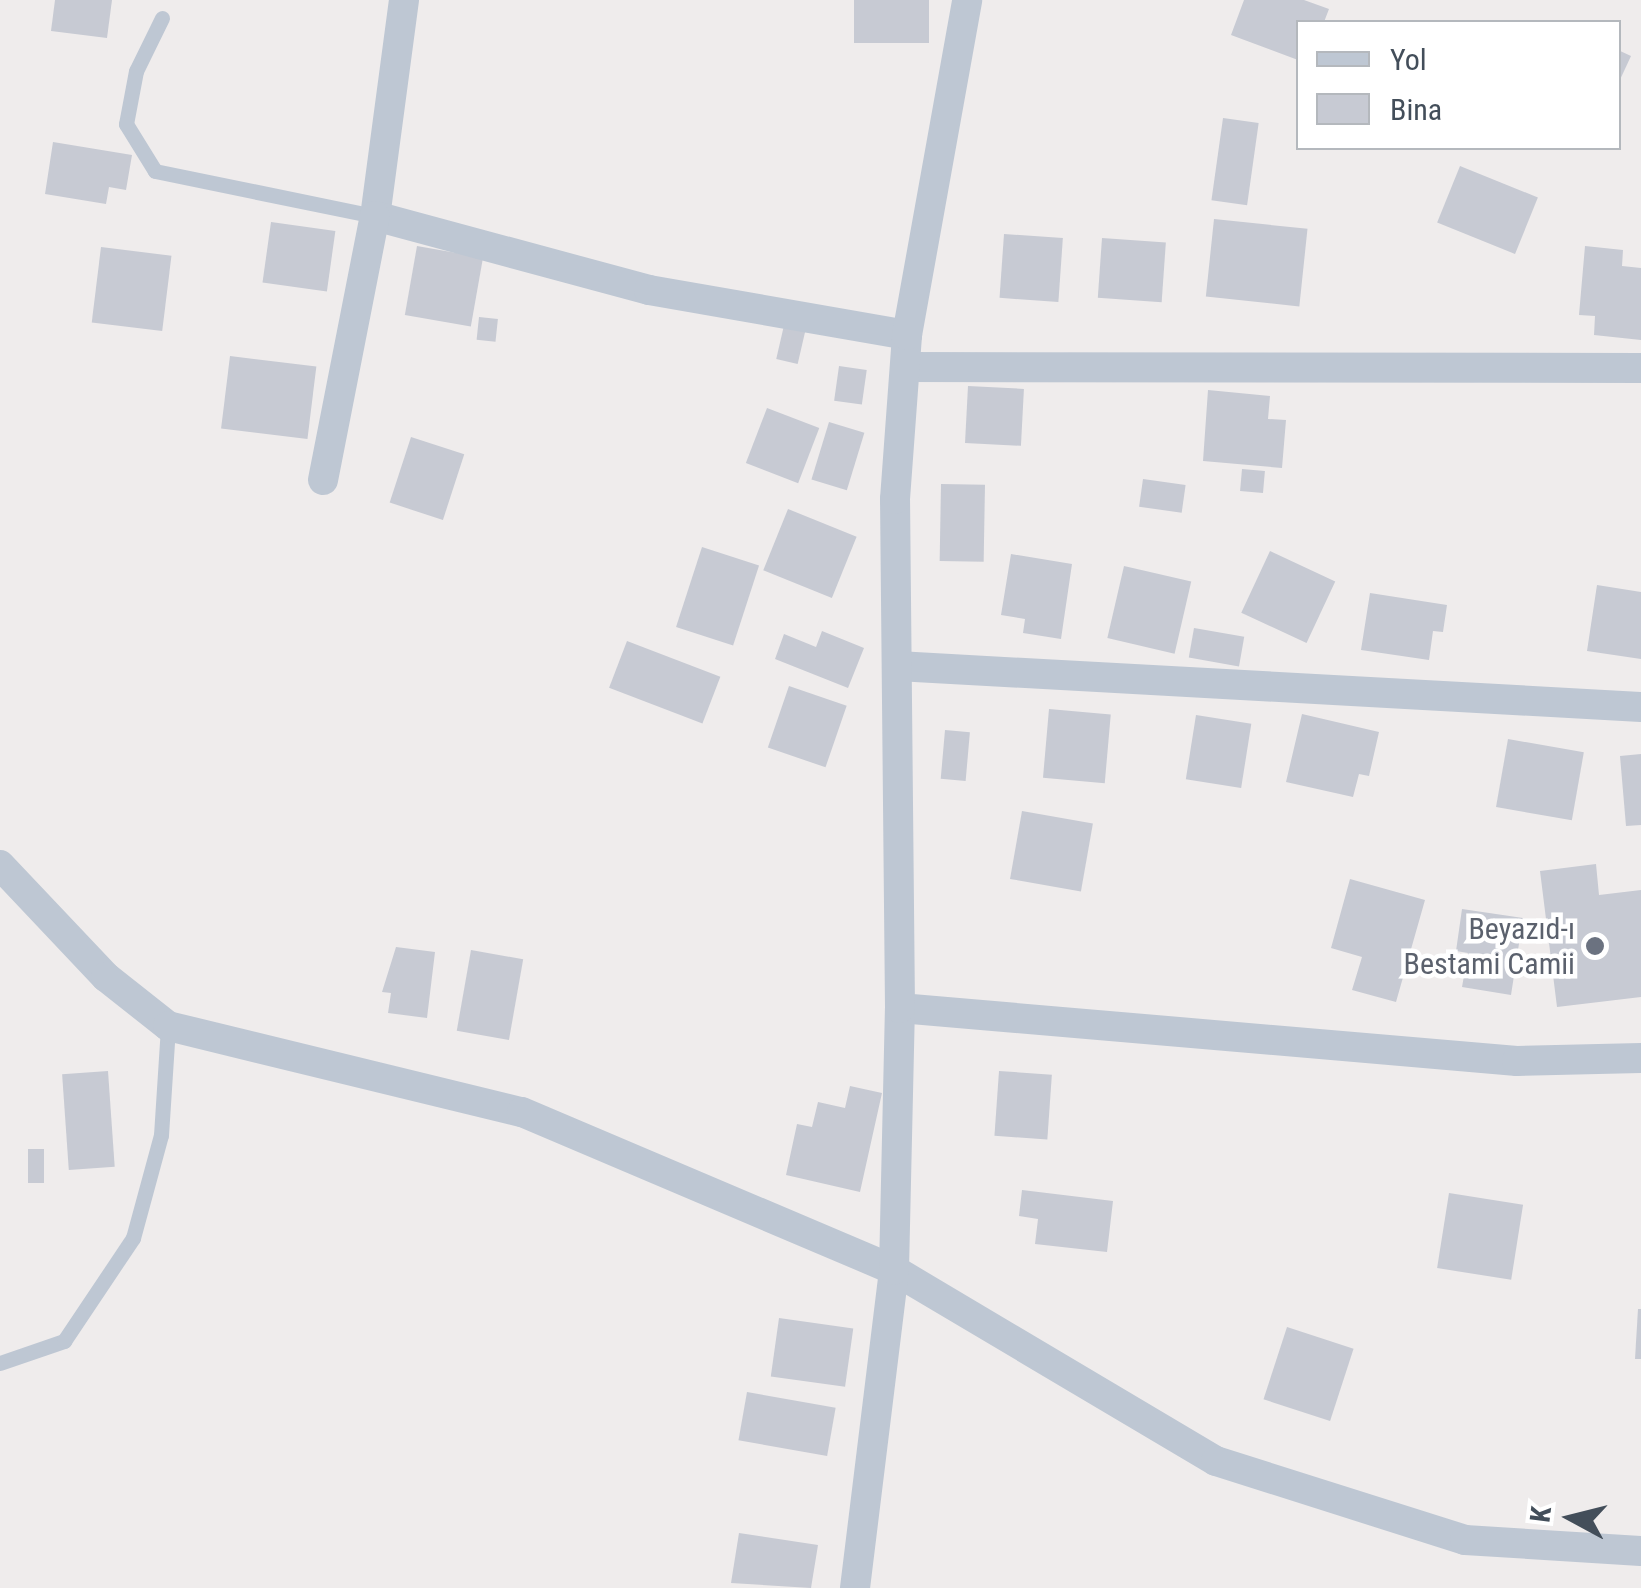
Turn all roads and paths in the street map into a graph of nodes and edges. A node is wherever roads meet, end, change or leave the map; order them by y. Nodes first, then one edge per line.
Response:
1 (404, 0) edge
2 (967, 0) edge
3 (162, 18) dead end
4 (374, 216) junction
5 (907, 335) junction
6 (907, 367) junction
7 (1641, 368) edge
8 (323, 480) dead end
9 (897, 666) junction
10 (1641, 707) edge
11 (0, 865) edge
12 (900, 1008) junction
13 (168, 1026) junction
14 (1641, 1058) edge
15 (894, 1270) junction
16 (0, 1364) edge
17 (1641, 1550) edge
18 (855, 1588) edge

1 - 4 street
2 - 5 street
3 - 4 lane
4 - 5 street
4 - 8 street
5 - 6 street
6 - 7 street
6 - 9 street
9 - 10 street
9 - 12 street
11 - 13 street
12 - 14 street
12 - 15 street
13 - 15 street
13 - 16 lane
15 - 17 street
15 - 18 street

